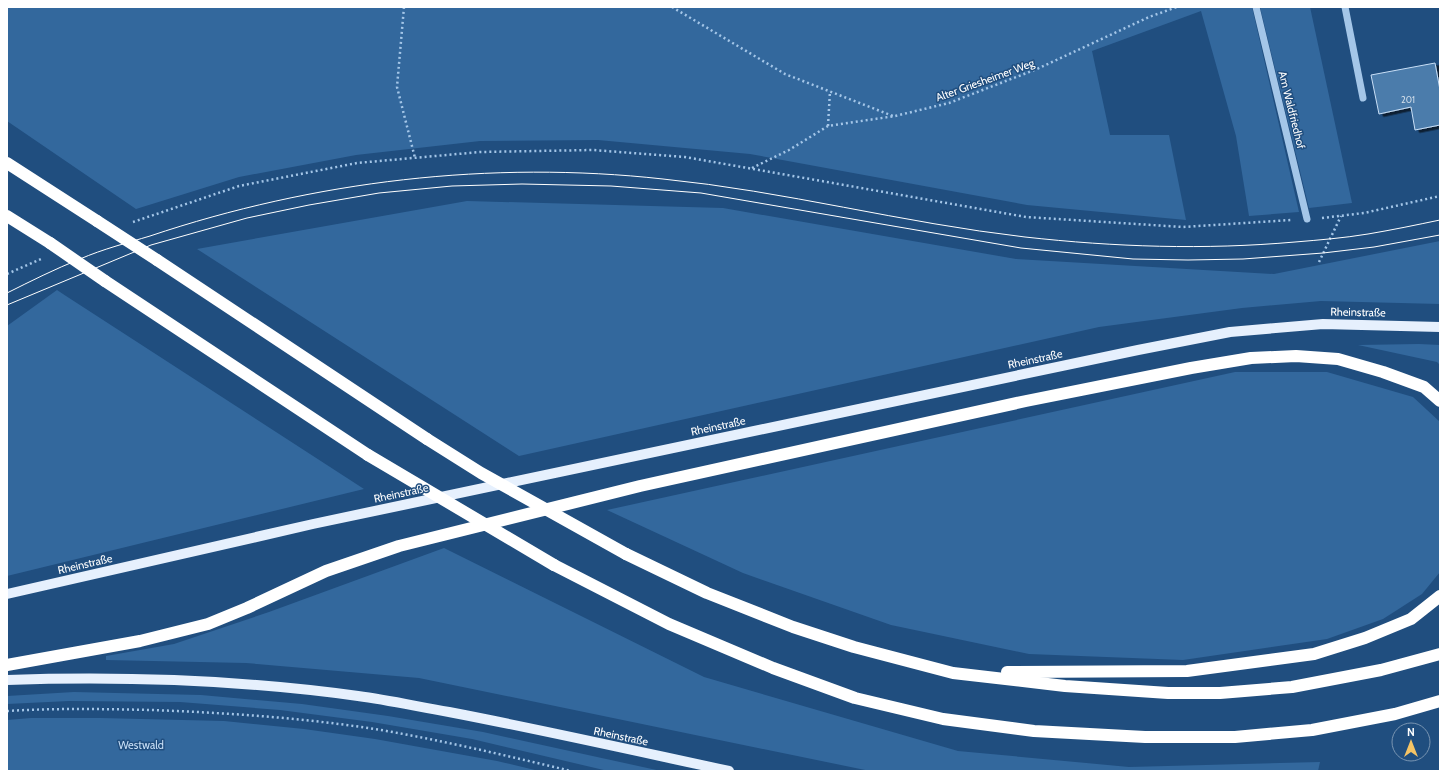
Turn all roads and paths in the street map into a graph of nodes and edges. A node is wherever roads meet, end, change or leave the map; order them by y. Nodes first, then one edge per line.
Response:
1 (404, 7) edge
2 (672, 7) edge
3 (1177, 7) edge
4 (1256, 7) edge
5 (1345, 7) edge
6 (830, 91) junction
7 (1363, 98) dead end
8 (895, 116) junction
9 (828, 126) junction
10 (414, 158) junction
11 (7, 163) edge
12 (751, 168) junction
13 (1440, 196) edge
14 (7, 216) edge
15 (1340, 216) junction
16 (1307, 219) junction
17 (131, 223) dead end
18 (47, 256) dead end
19 (1319, 262) dead end
20 (7, 274) edge
21 (1440, 326) edge
22 (1440, 401) edge
23 (7, 594) edge
24 (1440, 596) edge
25 (1440, 654) edge
26 (7, 666) edge
27 (953, 673) junction
28 (7, 680) edge
29 (1440, 701) edge
30 (7, 711) edge
31 (571, 771) edge
32 (729, 771) edge

1 - 10 path
2 - 6 path
3 - 8 path, Alter Griesheimer Weg
4 - 16 lane, Am Waldfriedhof
5 - 7 lane
6 - 8 path
6 - 9 path
8 - 9 path, Alter Griesheimer Weg
9 - 12 path, Alter Griesheimer Weg
10 - 12 path
10 - 17 path
11 - 27 highway, bridge
12 - 16 path
13 - 15 path
14 - 29 highway, bridge
15 - 16 path
15 - 19 path
18 - 20 path
21 - 23 main road, Rheinstraße
22 - 26 highway
24 - 27 highway
25 - 27 highway
28 - 32 main road, Rheinstraße
30 - 31 path

